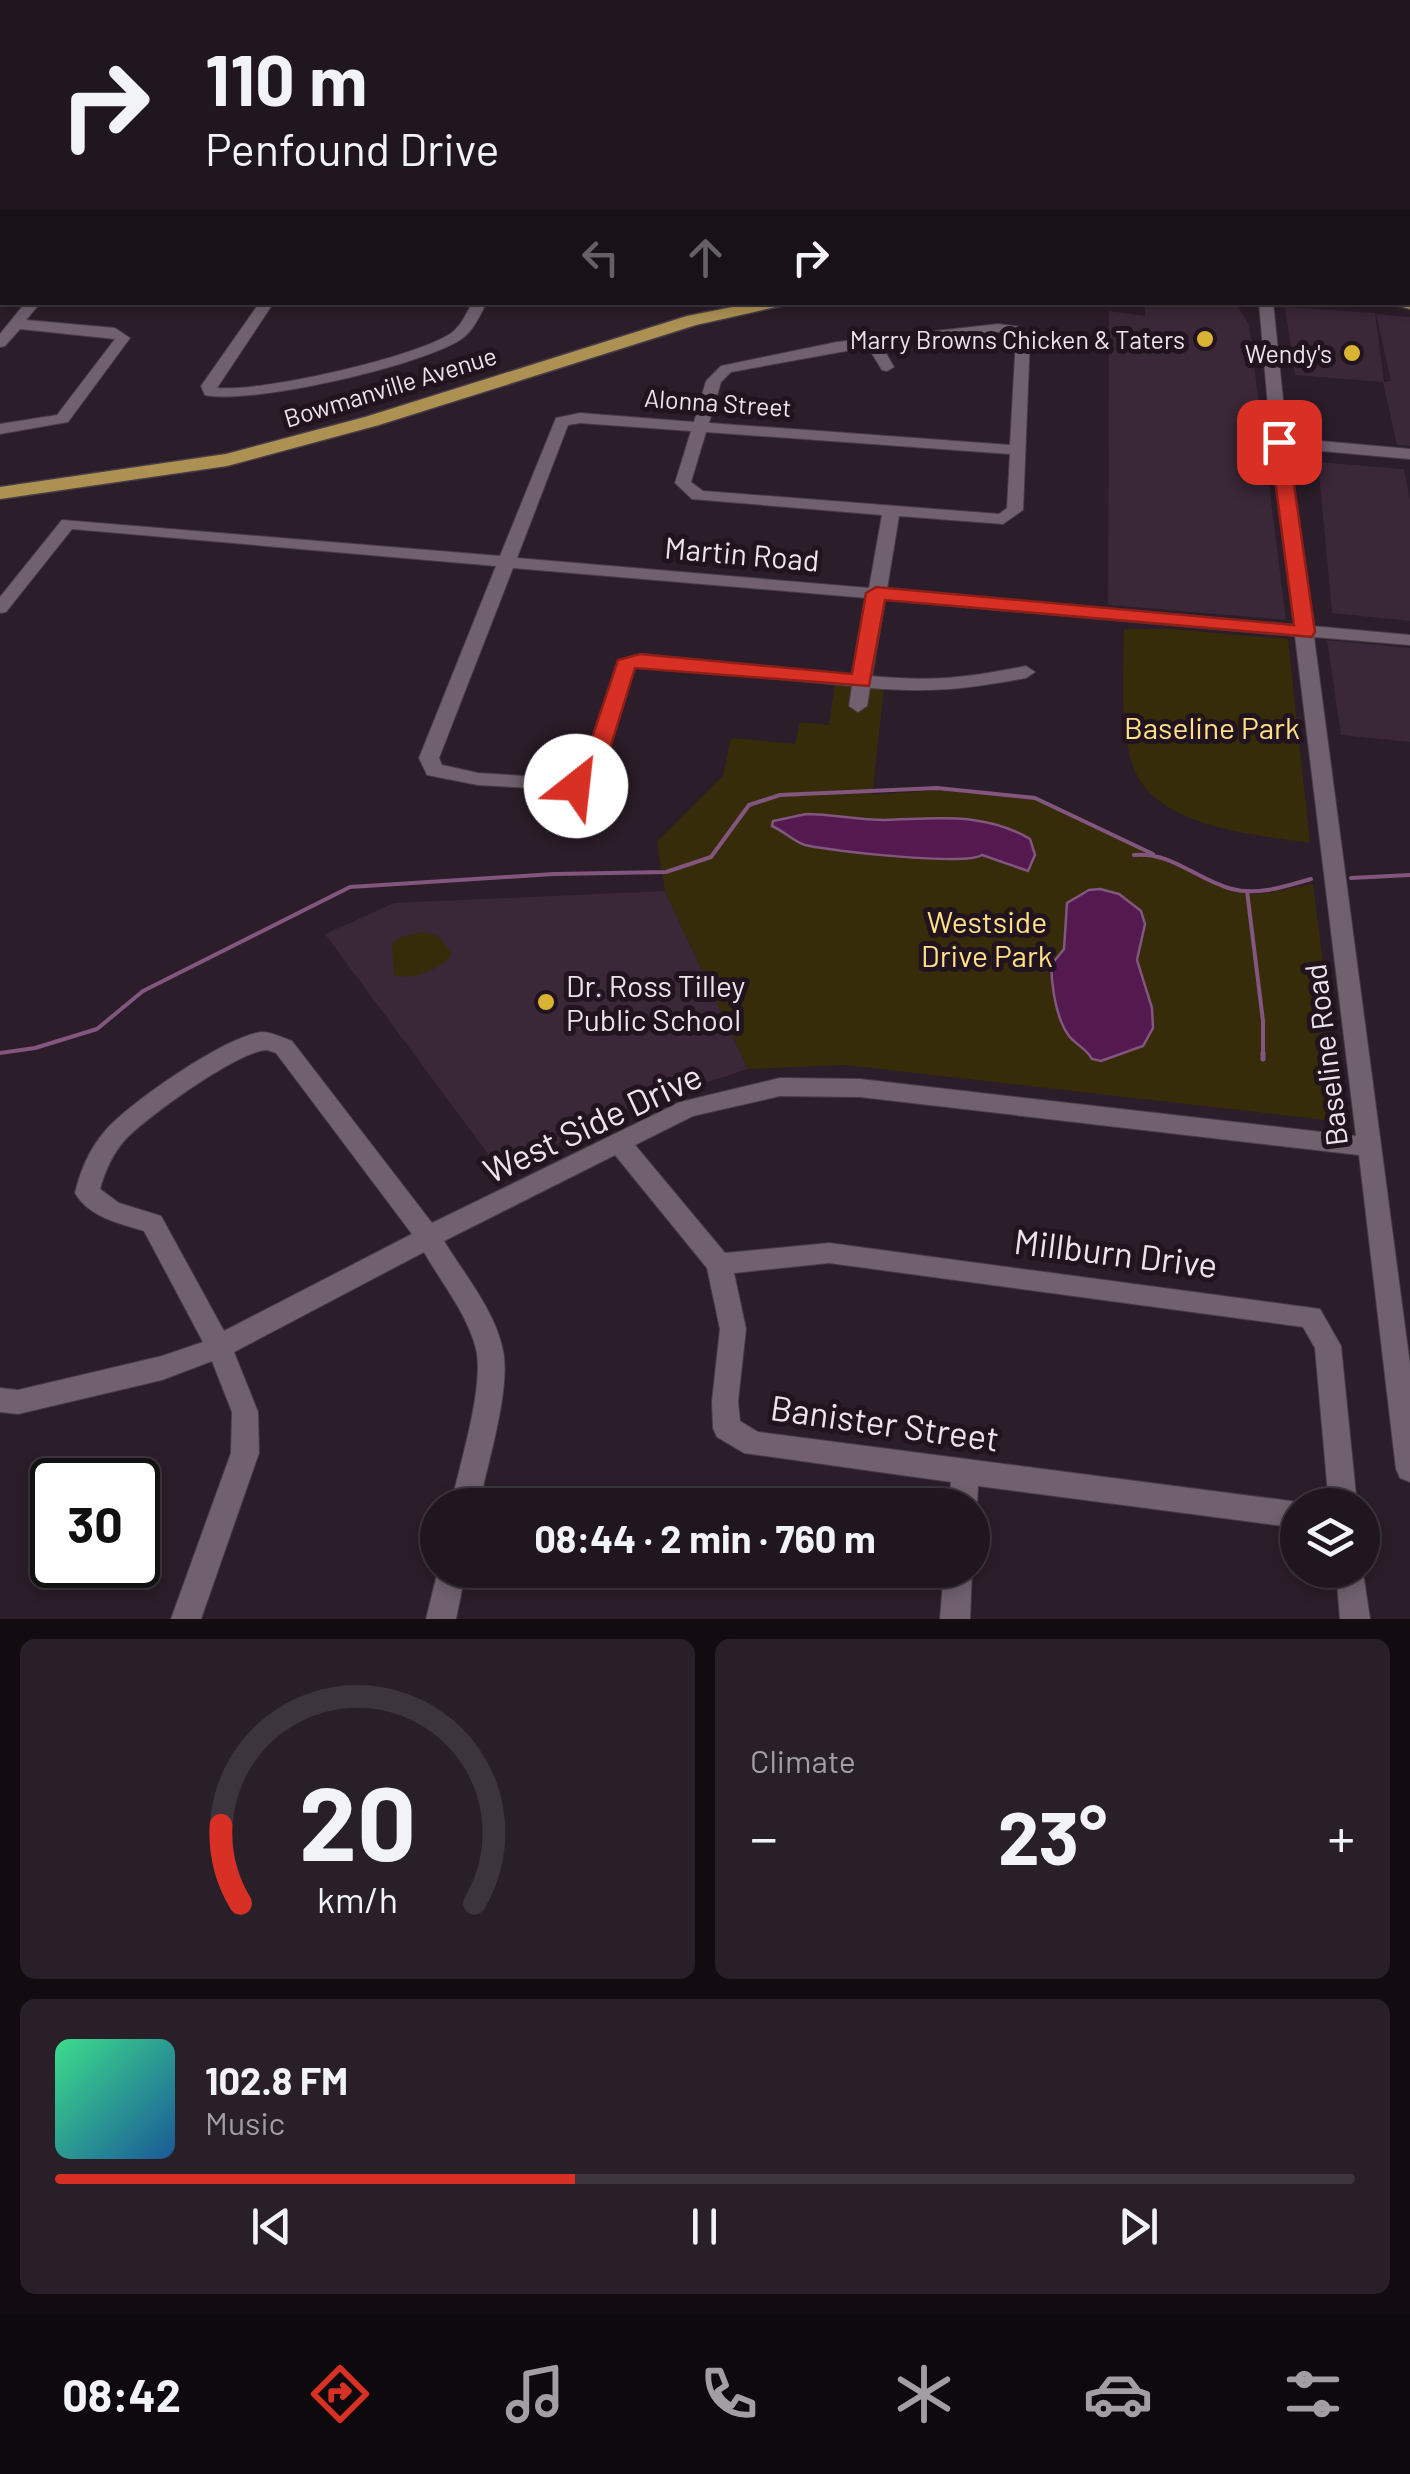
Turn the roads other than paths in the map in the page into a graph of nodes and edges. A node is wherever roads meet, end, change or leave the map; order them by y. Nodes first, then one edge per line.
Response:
1 (32, 305) edge
2 (265, 305) edge
3 (478, 305) edge
4 (774, 305) edge
5 (1266, 305) edge
6 (16, 324) junction
7 (872, 342) junction
8 (0, 343) edge
9 (887, 367) dead end
10 (700, 425) junction
11 (0, 429) edge
12 (1279, 446) junction
13 (1018, 450) junction
14 (1410, 457) edge
15 (0, 492) edge
16 (892, 512) junction
17 (509, 559) junction
18 (876, 593) junction
19 (0, 608) edge
20 (1305, 632) junction
21 (1410, 640) edge
22 (1026, 672) dead end
23 (862, 681) junction
24 (858, 706) dead end
25 (618, 1142) junction
26 (1369, 1147) junction
27 (428, 1238) junction
28 (719, 1264) junction
29 (219, 1348) junction
30 (0, 1400) edge
31 (1410, 1469) edge
32 (965, 1471) junction
33 (469, 1488) edge
34 (964, 1488) edge
35 (1341, 1488) edge
36 (1280, 1513) edge
37 (449, 1588) edge
38 (957, 1588) edge
39 (1352, 1588) edge
40 (445, 1618) edge
41 (186, 1619) edge
42 (955, 1619) edge
43 (1355, 1619) edge

1 - 6 street
2 - 3 street
4 - 15 main road, Bowmanville Avenue
5 - 12 street, Baseline Road
6 - 8 street
6 - 11 street
7 - 9 street
7 - 10 street
7 - 13 street
10 - 13 street, Alonna Street
10 - 16 street
10 - 17 street, Alonna Street
12 - 14 street
12 - 20 street, Baseline Road
13 - 16 street
16 - 18 street
17 - 18 street, Martin Road
17 - 19 street, Martin Road
17 - 23 street
18 - 20 street, Martin Road
18 - 23 street
20 - 21 street, Martin Road
20 - 26 street, Baseline Road
22 - 23 street
23 - 24 street
25 - 26 street, West Side Drive
25 - 27 street, West Side Drive
25 - 28 street, Banister Street
26 - 31 street, Baseline Road
27 - 29 street, West Side Drive
27 - 29 street
27 - 33 street
28 - 32 street, Banister Street
28 - 35 street, Millburn Drive
29 - 30 street, West Side Drive
29 - 41 street
32 - 34 street
32 - 36 street, Banister Street
37 - 40 street
38 - 42 street
39 - 43 street

